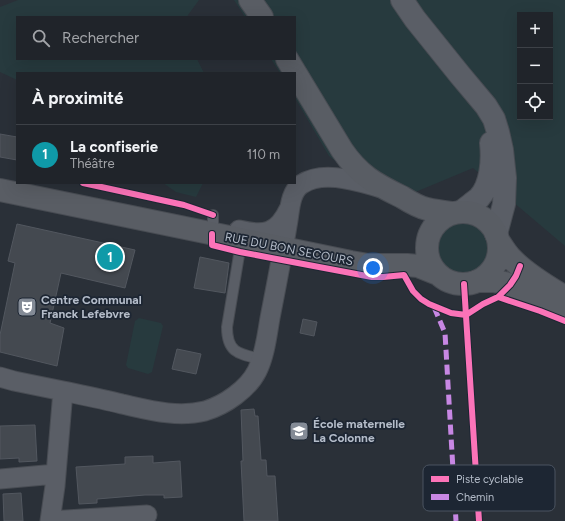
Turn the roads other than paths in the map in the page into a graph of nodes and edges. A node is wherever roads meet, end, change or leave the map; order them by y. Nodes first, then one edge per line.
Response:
1 (250, 0) edge
2 (402, 0) edge
3 (261, 16) edge
4 (288, 60) edge
5 (295, 72) edge
6 (296, 74) edge
7 (460, 76) junction
8 (0, 179) edge
9 (16, 183) edge
10 (23, 184) edge
11 (0, 190) edge
12 (387, 190) junction
13 (291, 204) junction
14 (456, 212) junction
15 (213, 225) junction
16 (242, 235) junction
17 (497, 237) junction
18 (284, 248) junction
19 (438, 274) junction
20 (477, 281) junction
21 (565, 297) edge
22 (565, 310) edge
23 (261, 359) junction
24 (0, 377) edge
25 (63, 391) junction
26 (56, 474) junction
27 (0, 479) edge
28 (147, 515) dead end
29 (50, 521) edge

1 - 3 main road
2 - 7 street
4 - 5 main road
6 - 12 main road
7 - 14 street
7 - 17 street
8 - 9 street, RUE DU BON SECOURS
10 - 15 street, RUE DU BON SECOURS
11 - 15 main road, RUE DU BON SECOURS
12 - 13 street
12 - 14 main road
13 - 16 street, RUE DU BON SECOURS
13 - 18 street
14 - 17 main road
14 - 19 main road
15 - 16 main road, RUE DU BON SECOURS
16 - 18 main road, RUE DU BON SECOURS
16 - 23 lane
17 - 20 main road
17 - 21 main road
18 - 19 main road, RUE DU BON SECOURS
18 - 23 street
19 - 20 main road
20 - 22 main road
23 - 25 street
24 - 25 street
25 - 26 street
26 - 27 street
26 - 29 street
28 - 29 street

